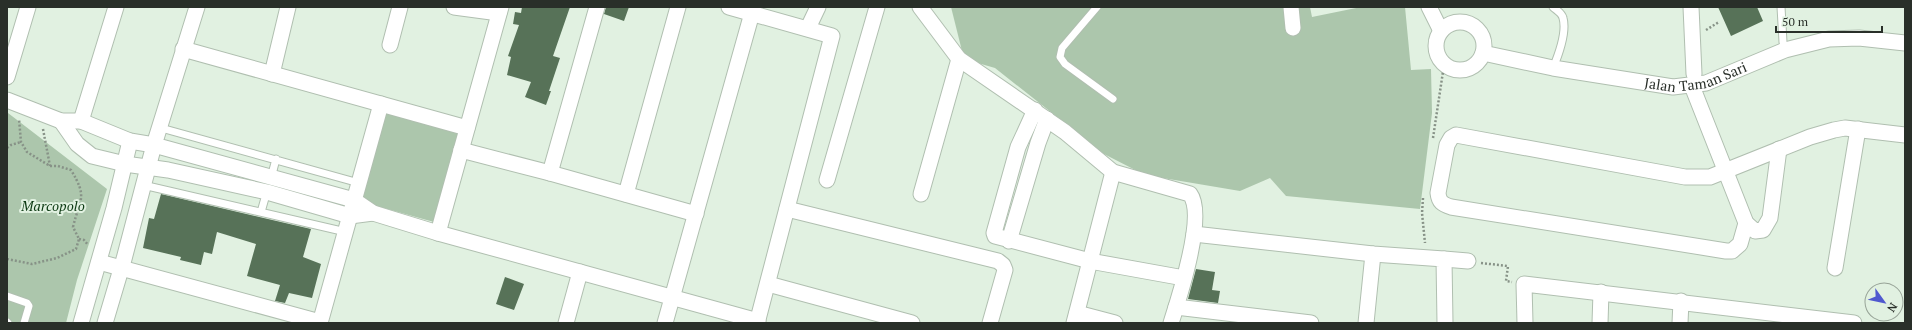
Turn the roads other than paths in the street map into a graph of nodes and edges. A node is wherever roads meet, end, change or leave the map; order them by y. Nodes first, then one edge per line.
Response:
1 (28, 7) edge
2 (116, 7) edge
3 (197, 7) edge
4 (288, 7) edge
5 (400, 7) edge
6 (454, 7) edge
7 (598, 7) edge
8 (678, 7) edge
9 (729, 7) edge
10 (818, 7) edge
11 (877, 7) edge
12 (920, 7) edge
13 (1097, 7) edge
14 (1291, 7) edge
15 (1429, 7) edge
16 (1552, 7) edge
17 (1691, 7) edge
18 (1781, 7) edge
19 (500, 10) edge
20 (752, 13) junction
21 (808, 28) junction
22 (1293, 28) dead end
23 (1440, 31) junction
24 (1905, 43) edge
25 (390, 44) dead end
26 (183, 49) junction
27 (1786, 50) junction
28 (1483, 53) junction
29 (959, 60) junction
30 (1553, 68) junction
31 (272, 74) junction
32 (7, 77) edge
33 (1693, 80) junction
34 (7, 100) edge
35 (1113, 100) dead end
36 (381, 104) junction
37 (1035, 110) junction
38 (1047, 120) junction
39 (61, 121) junction
40 (81, 121) junction
41 (161, 128) junction
42 (467, 128) junction
43 (1858, 129) junction
44 (1905, 135) edge
45 (130, 141) junction
46 (154, 146) junction
47 (1779, 149) junction
48 (461, 150) junction
49 (276, 159) junction
50 (125, 164) junction
51 (148, 167) junction
52 (1113, 172) junction
53 (1725, 172) junction
54 (550, 173) junction
55 (271, 177) junction
56 (827, 180) dead end
57 (359, 183) junction
58 (143, 185) junction
59 (267, 192) junction
60 (626, 194) junction
61 (921, 194) dead end
62 (354, 200) junction
63 (787, 209) junction
64 (261, 212) junction
65 (373, 213) junction
66 (696, 214) junction
67 (350, 216) junction
68 (1746, 222) junction
69 (346, 232) junction
70 (438, 233) junction
71 (1194, 234) junction
72 (1008, 241) junction
73 (1373, 254) junction
74 (1444, 259) junction
75 (1090, 261) junction
76 (1468, 261) road end
77 (99, 262) junction
78 (121, 268) junction
79 (1835, 268) dead end
80 (580, 272) junction
81 (1184, 278) junction
82 (768, 284) junction
83 (1601, 292) junction
84 (7, 296) edge
85 (672, 297) junction
86 (1681, 301) junction
87 (1176, 306) junction
88 (1756, 317) edge
89 (1076, 318) edge
90 (1270, 320) edge
91 (320, 322) edge
92 (758, 322) edge
93 (1844, 322) edge
94 (24, 323) edge
95 (81, 323) edge
96 (105, 323) edge
97 (566, 323) edge
98 (665, 323) edge
99 (912, 323) edge
100 (990, 323) edge
101 (1115, 323) edge
102 (1171, 323) edge
103 (1311, 323) edge
104 (1366, 323) edge
105 (1445, 323) edge
106 (1524, 323) edge
107 (1600, 323) edge
108 (1680, 323) edge

1 - 32 street
2 - 40 street
3 - 26 street
4 - 31 street
5 - 25 street
6 - 19 street
7 - 54 street
8 - 60 street
9 - 20 street
10 - 21 street
11 - 56 street
12 - 29 street
13 - 35 lane
14 - 22 street
15 - 23 street
16 - 30 lane
17 - 33 street
18 - 27 lane
19 - 42 street
20 - 21 street
20 - 66 street
21 - 63 street
23 - 28 street
23 - 28 street
24 - 27 street, Jalan Taman Sari
26 - 31 street
26 - 41 street
27 - 33 street, Jalan Taman Sari
28 - 30 street, Jalan Taman Sari
29 - 37 street
29 - 61 street
30 - 33 street, Jalan Taman Sari
31 - 36 street
33 - 53 street
34 - 39 street
36 - 42 street
36 - 57 street
37 - 38 street
37 - 72 street
38 - 52 street
38 - 72 street
39 - 40 street
39 - 50 street
40 - 45 street
41 - 46 street
41 - 49 lane
42 - 48 street
43 - 44 street
43 - 47 street
43 - 79 street
45 - 46 street
45 - 50 street
46 - 51 street
46 - 55 street
47 - 53 street
47 - 68 street
48 - 54 street
48 - 70 street
49 - 55 lane
49 - 57 lane
50 - 51 street
50 - 77 street
51 - 58 street
51 - 59 street
52 - 71 street
52 - 75 street
53 - 68 street
53 - 68 street
54 - 60 street
55 - 59 lane
55 - 62 street
57 - 62 street
58 - 64 lane
58 - 78 street
59 - 64 lane
59 - 67 street
60 - 66 street
62 - 65 street
62 - 67 street
63 - 82 street
63 - 100 street
64 - 69 lane
65 - 67 street
65 - 70 street
66 - 85 street
67 - 69 street
69 - 91 street
70 - 80 street
71 - 73 street
71 - 81 street
72 - 75 street
73 - 74 street
73 - 104 street
74 - 76 street
74 - 105 street
75 - 81 street
75 - 89 street
77 - 78 street
77 - 95 street
78 - 91 street
78 - 96 street
80 - 85 street
80 - 97 street
81 - 87 street
82 - 92 street
82 - 99 street
83 - 86 street
83 - 106 street
83 - 107 street
84 - 94 lane
85 - 92 street
85 - 98 street
86 - 88 street
86 - 108 street
87 - 90 street
87 - 102 street
88 - 93 street
89 - 101 street
90 - 103 street

